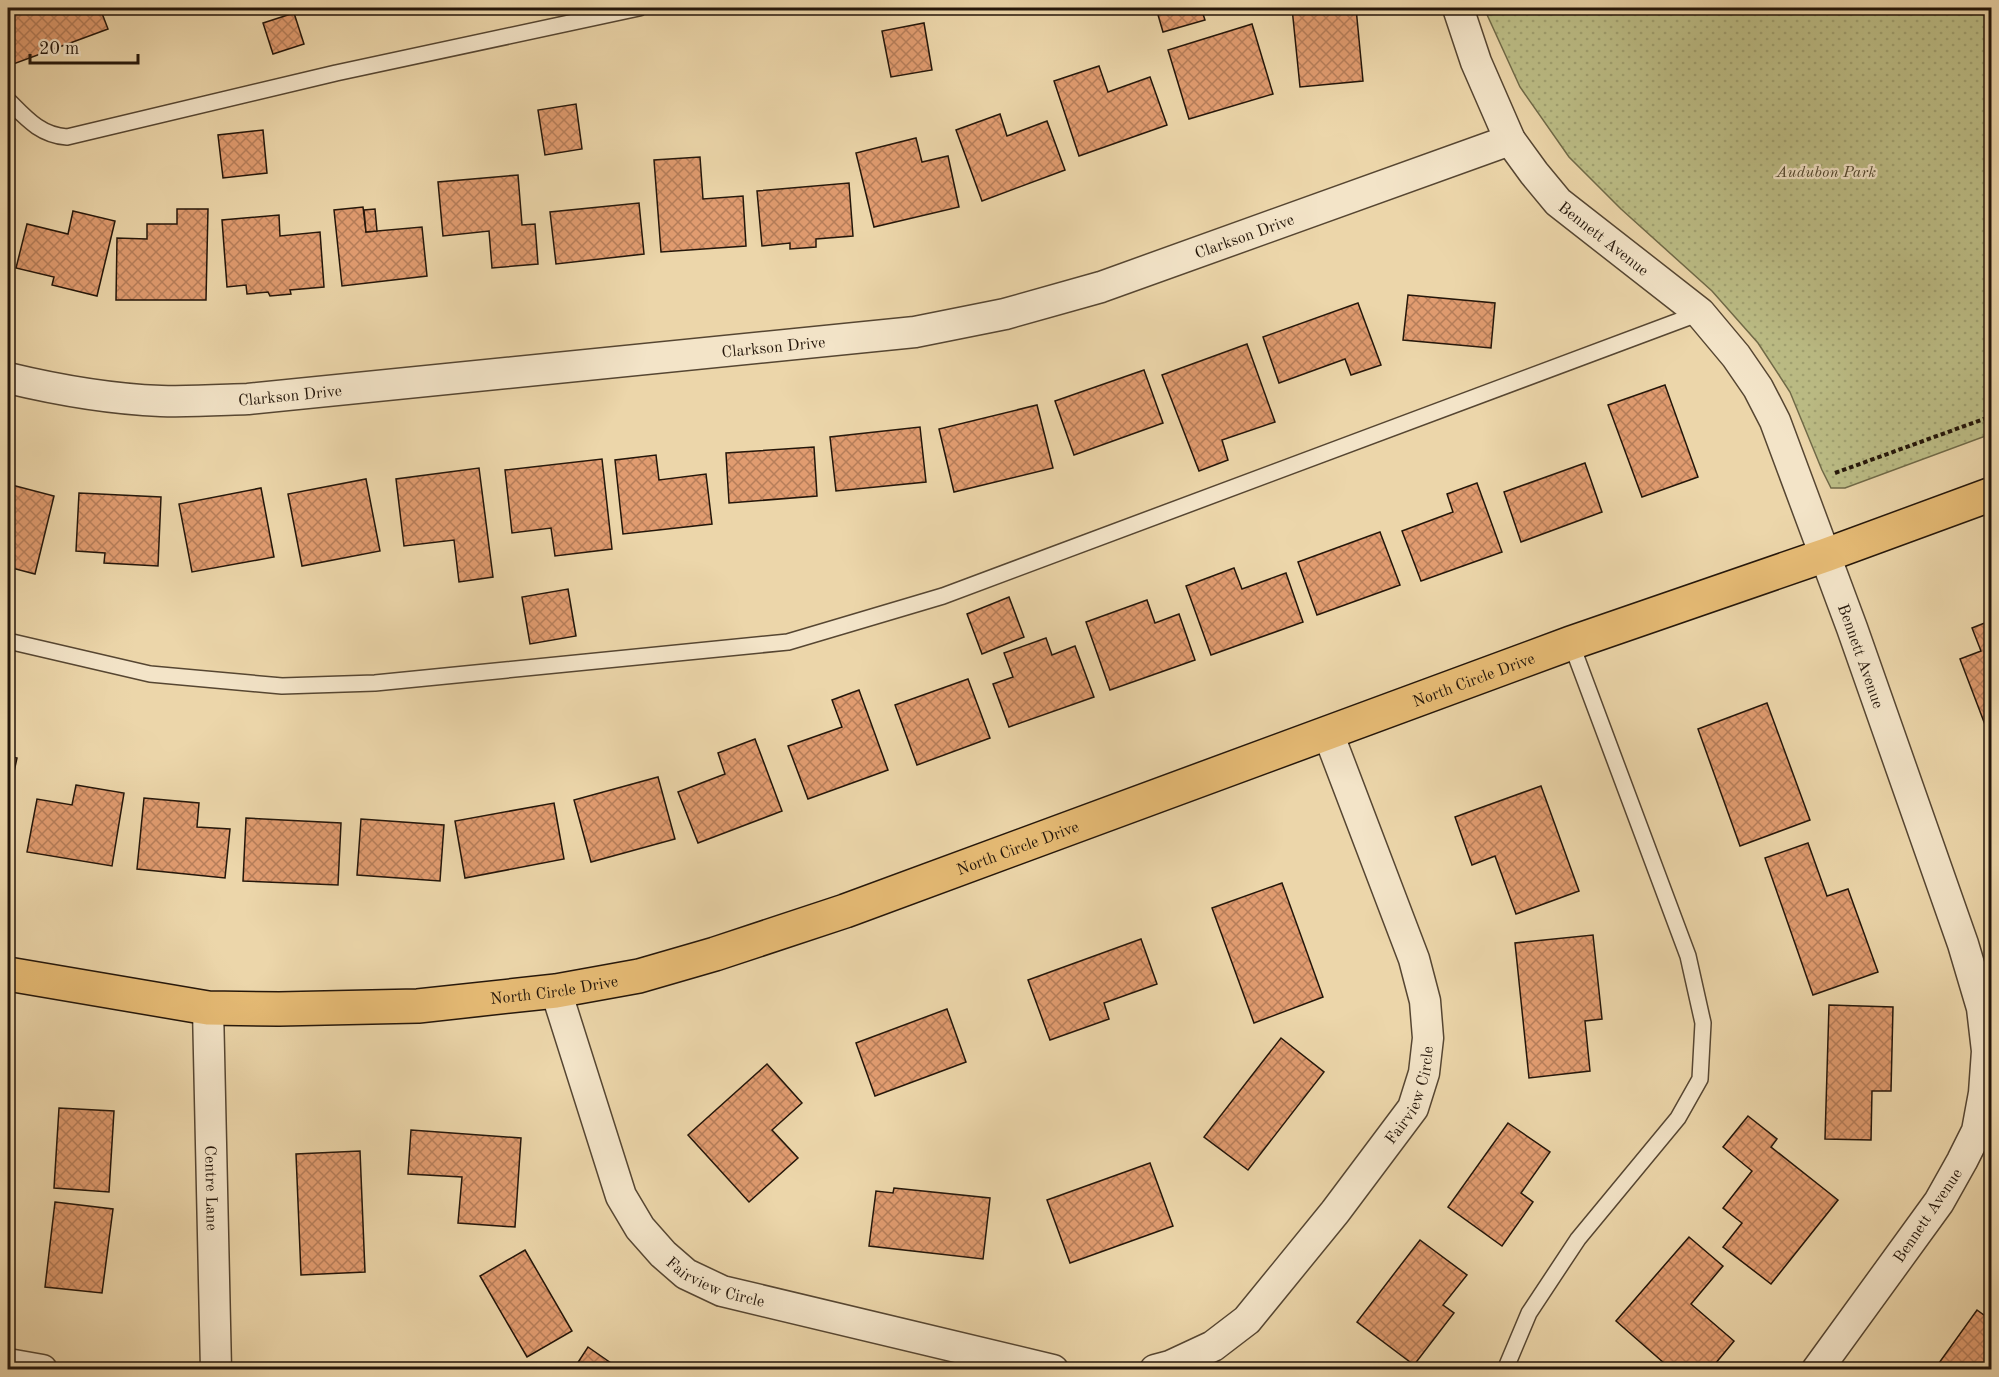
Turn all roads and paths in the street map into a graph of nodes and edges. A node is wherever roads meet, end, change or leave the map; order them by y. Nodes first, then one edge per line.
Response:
1 (639, 8) edge
2 (1458, 8) edge
3 (8, 100) edge
4 (1510, 140) junction
5 (1700, 313) junction
6 (8, 378) edge
7 (1992, 416) edge
8 (1835, 473) dead end
9 (1992, 494) edge
10 (1826, 555) junction
11 (8, 641) edge
12 (1571, 643) junction
13 (1328, 733) junction
14 (8, 974) edge
15 (556, 990) junction
16 (208, 1008) junction
17 (8, 1364) edge
18 (42, 1370) edge
19 (216, 1370) edge
20 (1053, 1370) edge
21 (1155, 1370) edge
22 (1505, 1370) edge
23 (1817, 1370) edge

1 - 3 lane
2 - 4 street, Bennett Avenue
4 - 5 street, Bennett Avenue
4 - 6 street, Clarkson Drive
5 - 10 street, Bennett Avenue
5 - 11 lane
7 - 8 path
9 - 10 main road, North Circle Drive
10 - 12 main road, North Circle Drive
10 - 23 street, Bennett Avenue
12 - 13 main road, North Circle Drive
12 - 22 lane
13 - 15 main road, North Circle Drive
13 - 21 street, Fairview Circle
14 - 16 main road, North Circle Drive
15 - 16 main road, North Circle Drive
15 - 20 street, Fairview Circle
16 - 19 street, Centre Lane
17 - 18 street

